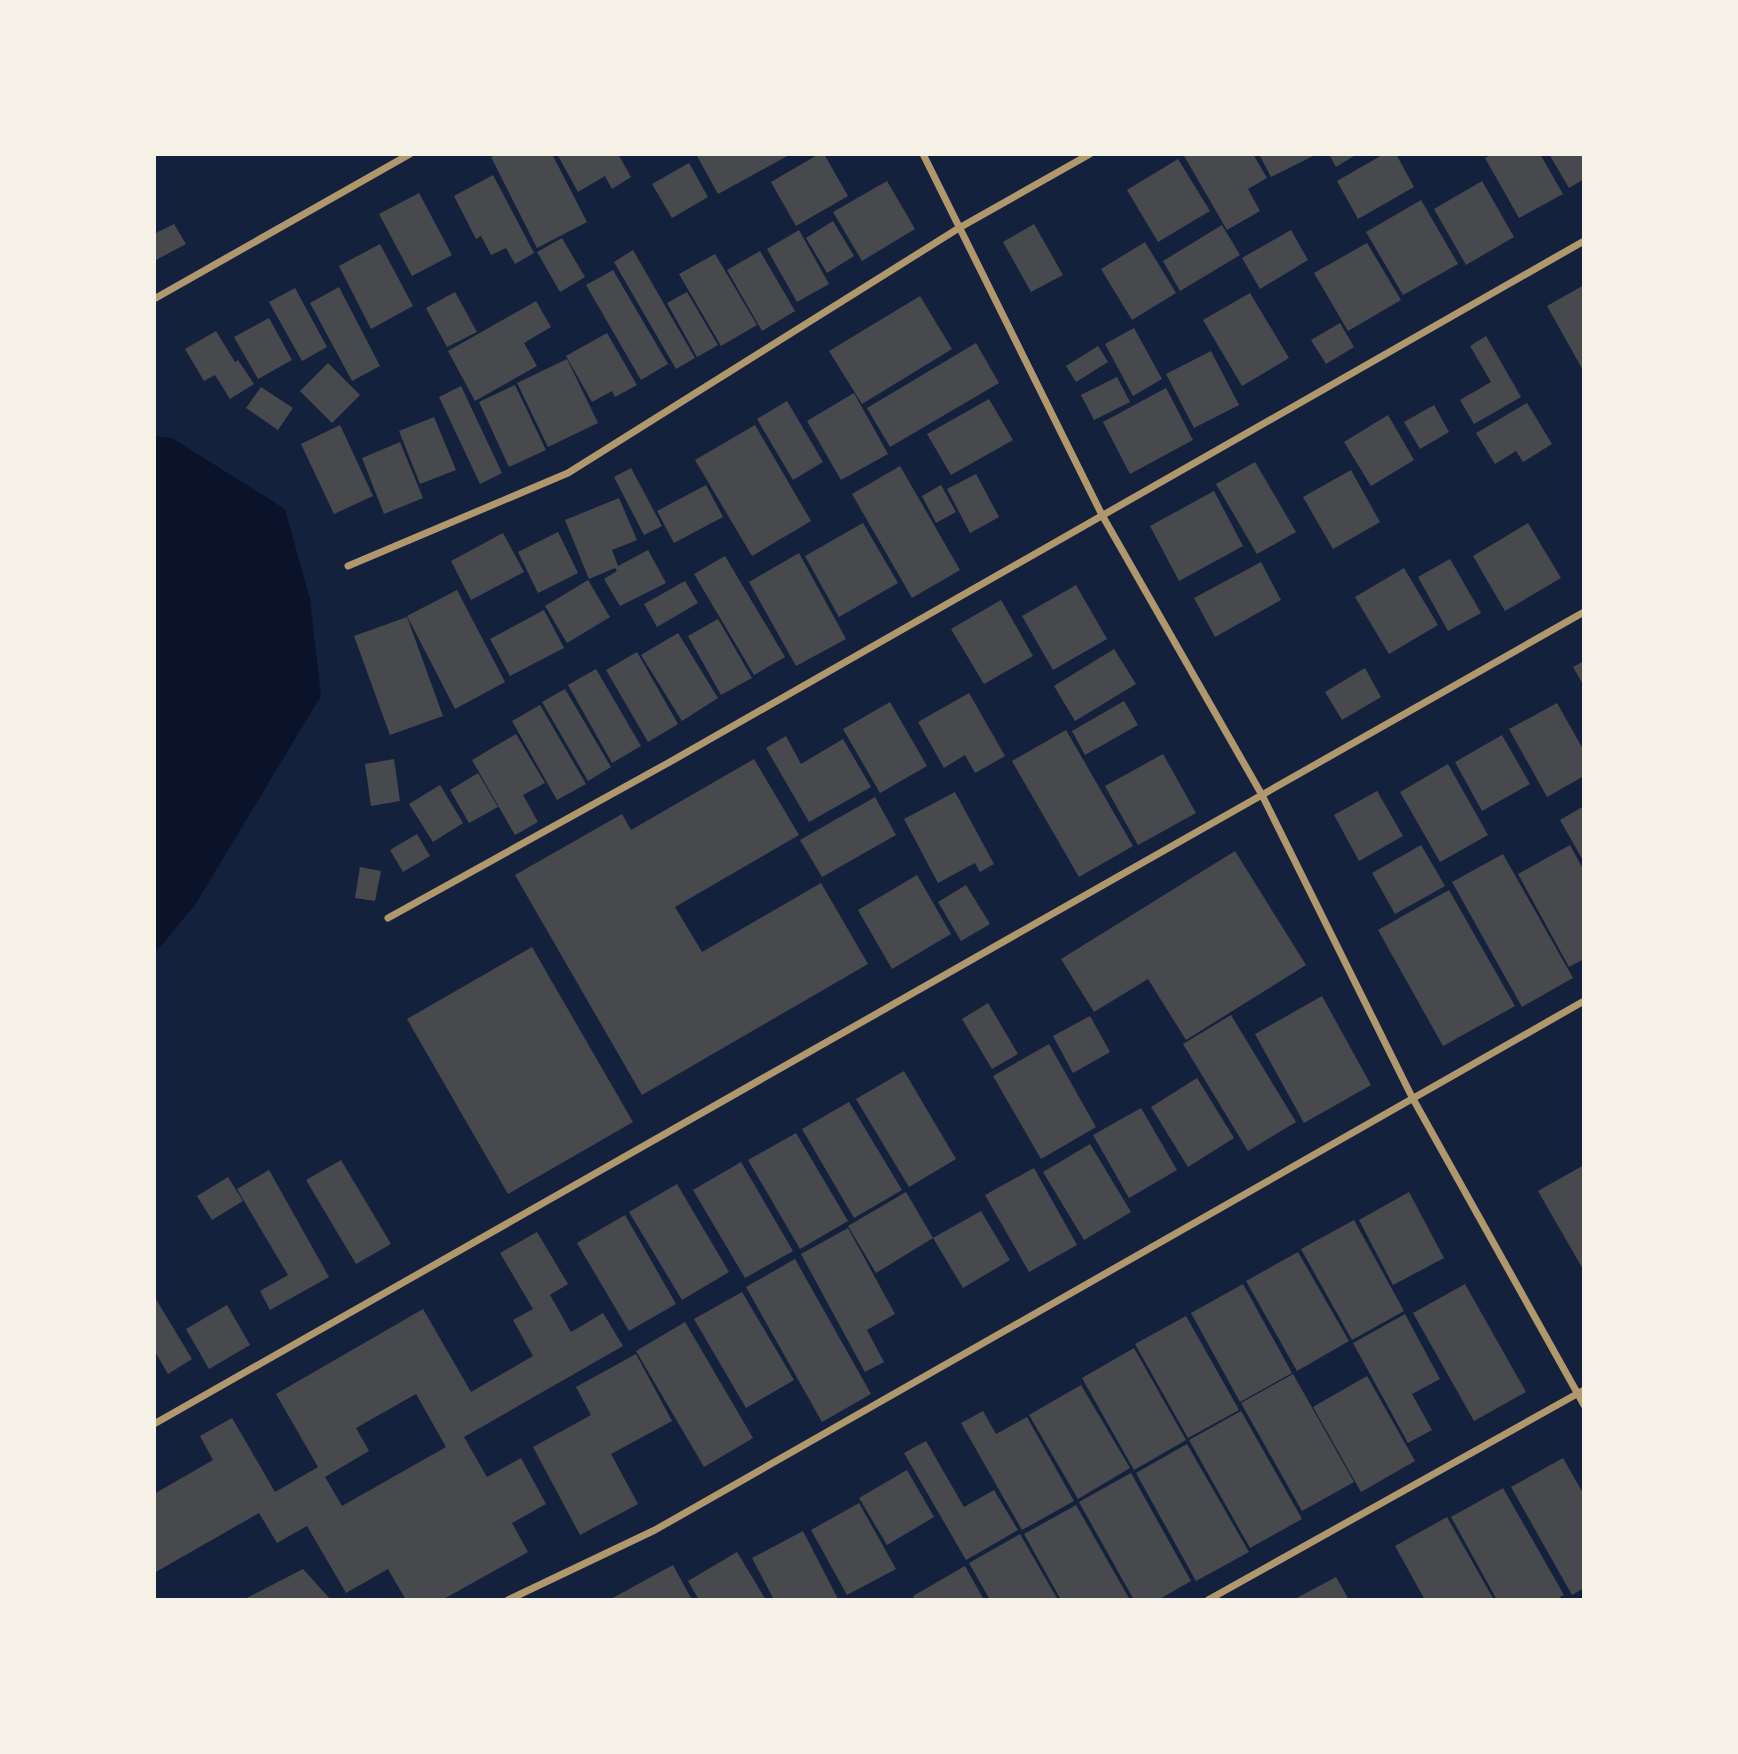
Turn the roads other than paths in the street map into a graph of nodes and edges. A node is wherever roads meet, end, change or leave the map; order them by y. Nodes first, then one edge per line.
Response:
1 (410, 154) edge
2 (923, 154) edge
3 (1090, 154) edge
4 (959, 228) junction
5 (1584, 242) edge
6 (154, 299) edge
7 (1102, 515) junction
8 (348, 566) dead end
9 (1584, 612) edge
10 (1262, 795) junction
11 (388, 918) dead end
12 (1584, 1001) edge
13 (1412, 1097) junction
14 (1581, 1392) edge
15 (1584, 1405) edge
16 (154, 1423) edge
17 (508, 1600) edge
18 (1209, 1600) edge

1 - 6 street
2 - 4 street
3 - 4 street
4 - 7 street
4 - 8 street
5 - 7 street
7 - 10 street
7 - 11 street
9 - 10 street
10 - 13 street
10 - 16 street
12 - 13 street
13 - 14 street
13 - 17 street
14 - 15 street
14 - 18 street

